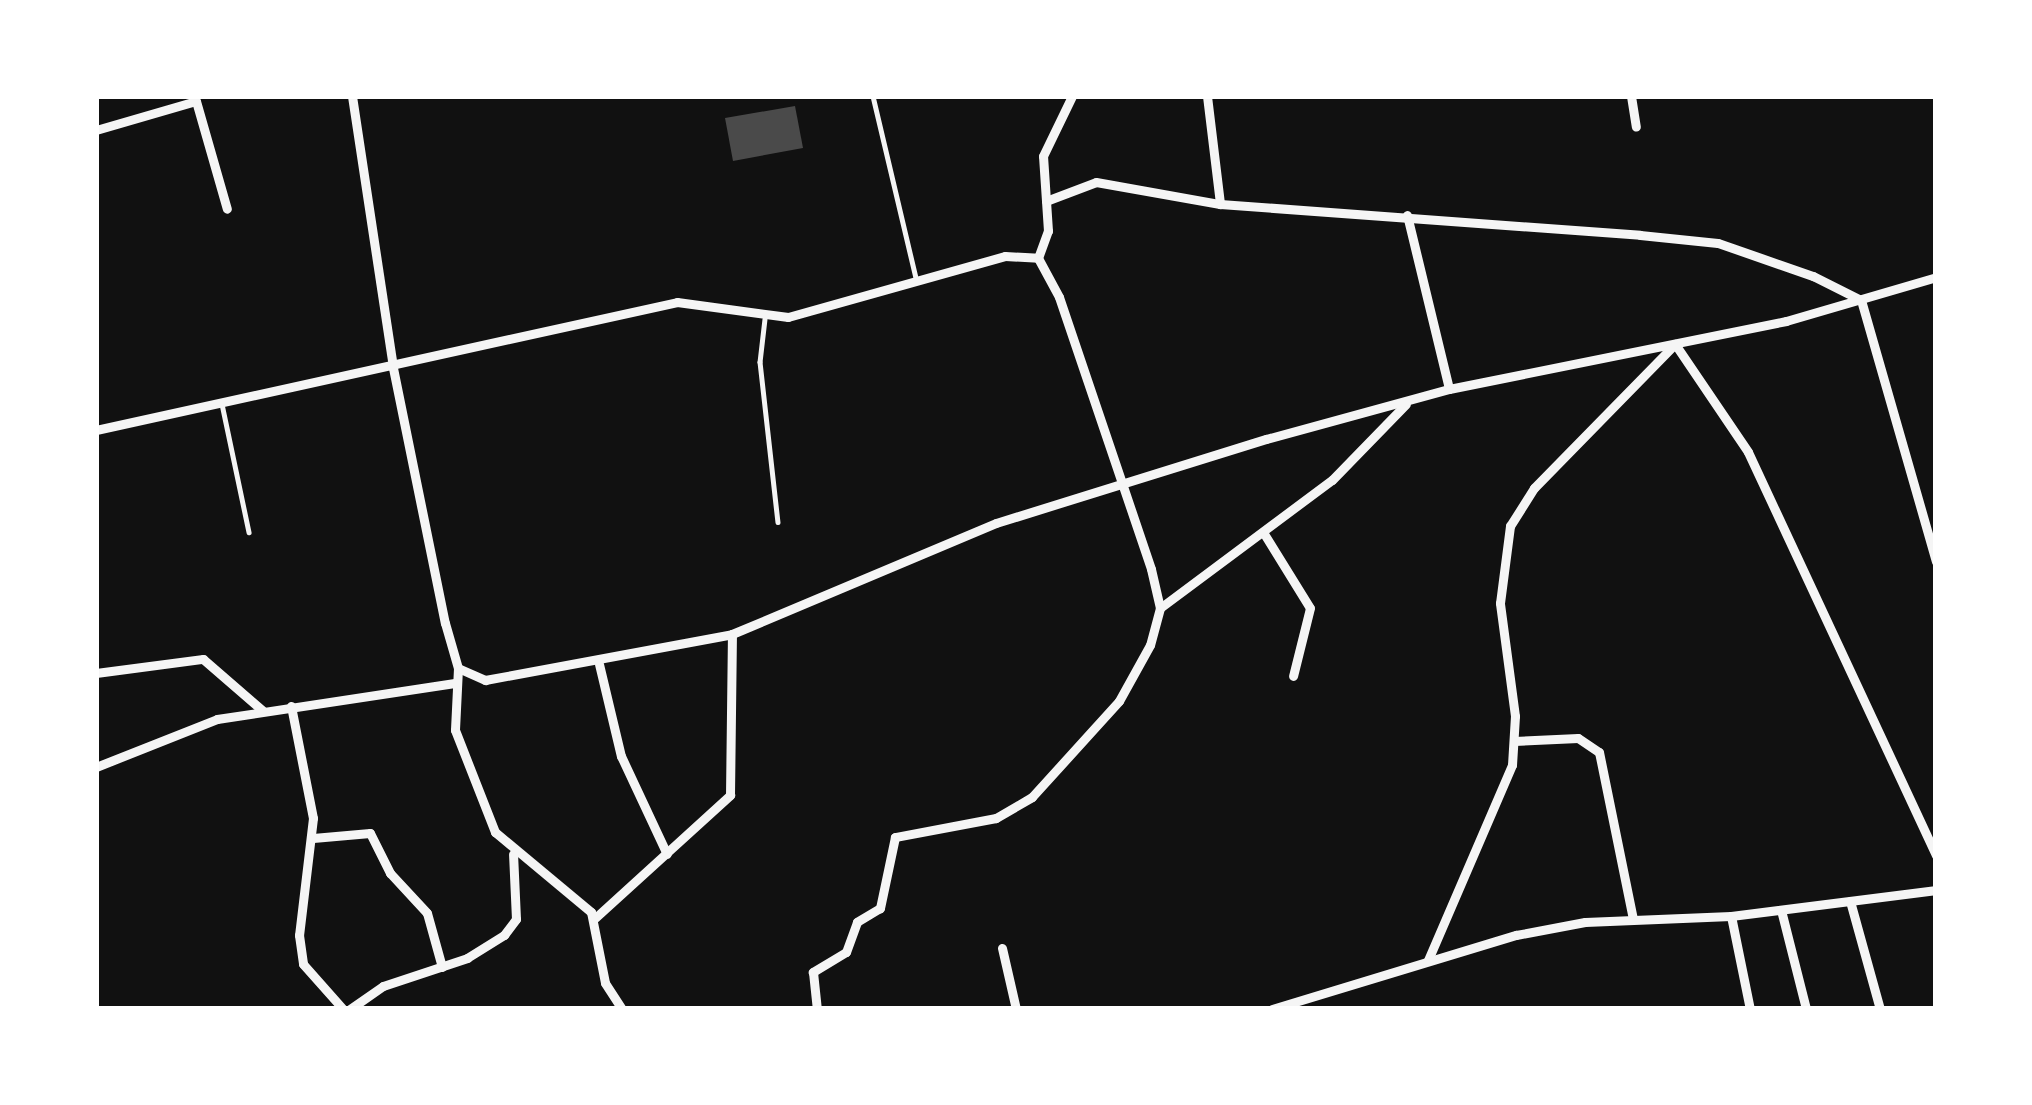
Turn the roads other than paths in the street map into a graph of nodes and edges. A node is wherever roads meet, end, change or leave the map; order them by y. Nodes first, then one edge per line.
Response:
1 (352, 96) edge
2 (873, 96) edge
3 (1072, 96) edge
4 (1208, 96) edge
5 (1630, 96) edge
6 (1636, 127) dead end
7 (96, 130) edge
8 (1046, 201) junction
9 (1220, 204) junction
10 (226, 209) dead end
11 (1407, 215) junction
12 (1038, 258) junction
13 (1936, 277) edge
14 (917, 282) junction
15 (1861, 300) junction
16 (765, 319) junction
17 (1676, 344) junction
18 (393, 368) junction
19 (1449, 389) junction
20 (1410, 400) junction
21 (222, 404) junction
22 (96, 430) edge
23 (1120, 482) junction
24 (778, 522) dead end
25 (249, 532) dead end
26 (1263, 532) junction
27 (1936, 561) edge
28 (1160, 608) junction
29 (732, 634) junction
30 (599, 664) junction
31 (458, 668) junction
32 (96, 674) edge
33 (1293, 676) dead end
34 (456, 683) junction
35 (291, 706) junction
36 (262, 711) junction
37 (1514, 741) junction
38 (96, 766) edge
39 (313, 838) junction
40 (513, 854) junction
41 (667, 854) junction
42 (1936, 855) edge
43 (1936, 890) edge
44 (1850, 901) junction
45 (1781, 910) junction
46 (1731, 916) junction
47 (596, 918) junction
48 (1633, 919) junction
49 (1003, 948) dead end
50 (1429, 960) junction
51 (442, 967) junction
52 (347, 1009) edge
53 (622, 1009) edge
54 (817, 1009) edge
55 (1016, 1009) edge
56 (1272, 1009) edge
57 (1750, 1009) edge
58 (1806, 1009) edge
59 (1880, 1009) edge

1 - 18 street
2 - 14 lane
3 - 8 street
4 - 9 street
5 - 6 street
7 - 10 street
8 - 9 street
8 - 12 street
9 - 11 street
11 - 15 street
11 - 19 street
12 - 14 street
12 - 23 street
13 - 15 street
14 - 16 street
15 - 17 street
15 - 27 street
16 - 18 street
16 - 24 lane
17 - 19 street
17 - 37 street
17 - 42 street
18 - 21 street
18 - 31 street
19 - 20 street
20 - 23 street
20 - 26 street
21 - 22 street
21 - 25 lane
23 - 28 street
23 - 29 street
26 - 28 street
26 - 33 street
28 - 54 street
29 - 30 street
29 - 41 street
30 - 31 street
30 - 41 street
31 - 34 street
32 - 36 street
34 - 35 street
34 - 40 street
35 - 36 street
35 - 39 street
36 - 38 street
37 - 48 street
37 - 50 street
39 - 51 street
39 - 52 street
40 - 47 street
40 - 51 street
41 - 47 street
43 - 44 street
44 - 45 street
44 - 59 street
45 - 46 street
45 - 58 street
46 - 48 street
46 - 57 street
47 - 53 street
48 - 50 street
49 - 55 street
50 - 56 street
51 - 52 street

